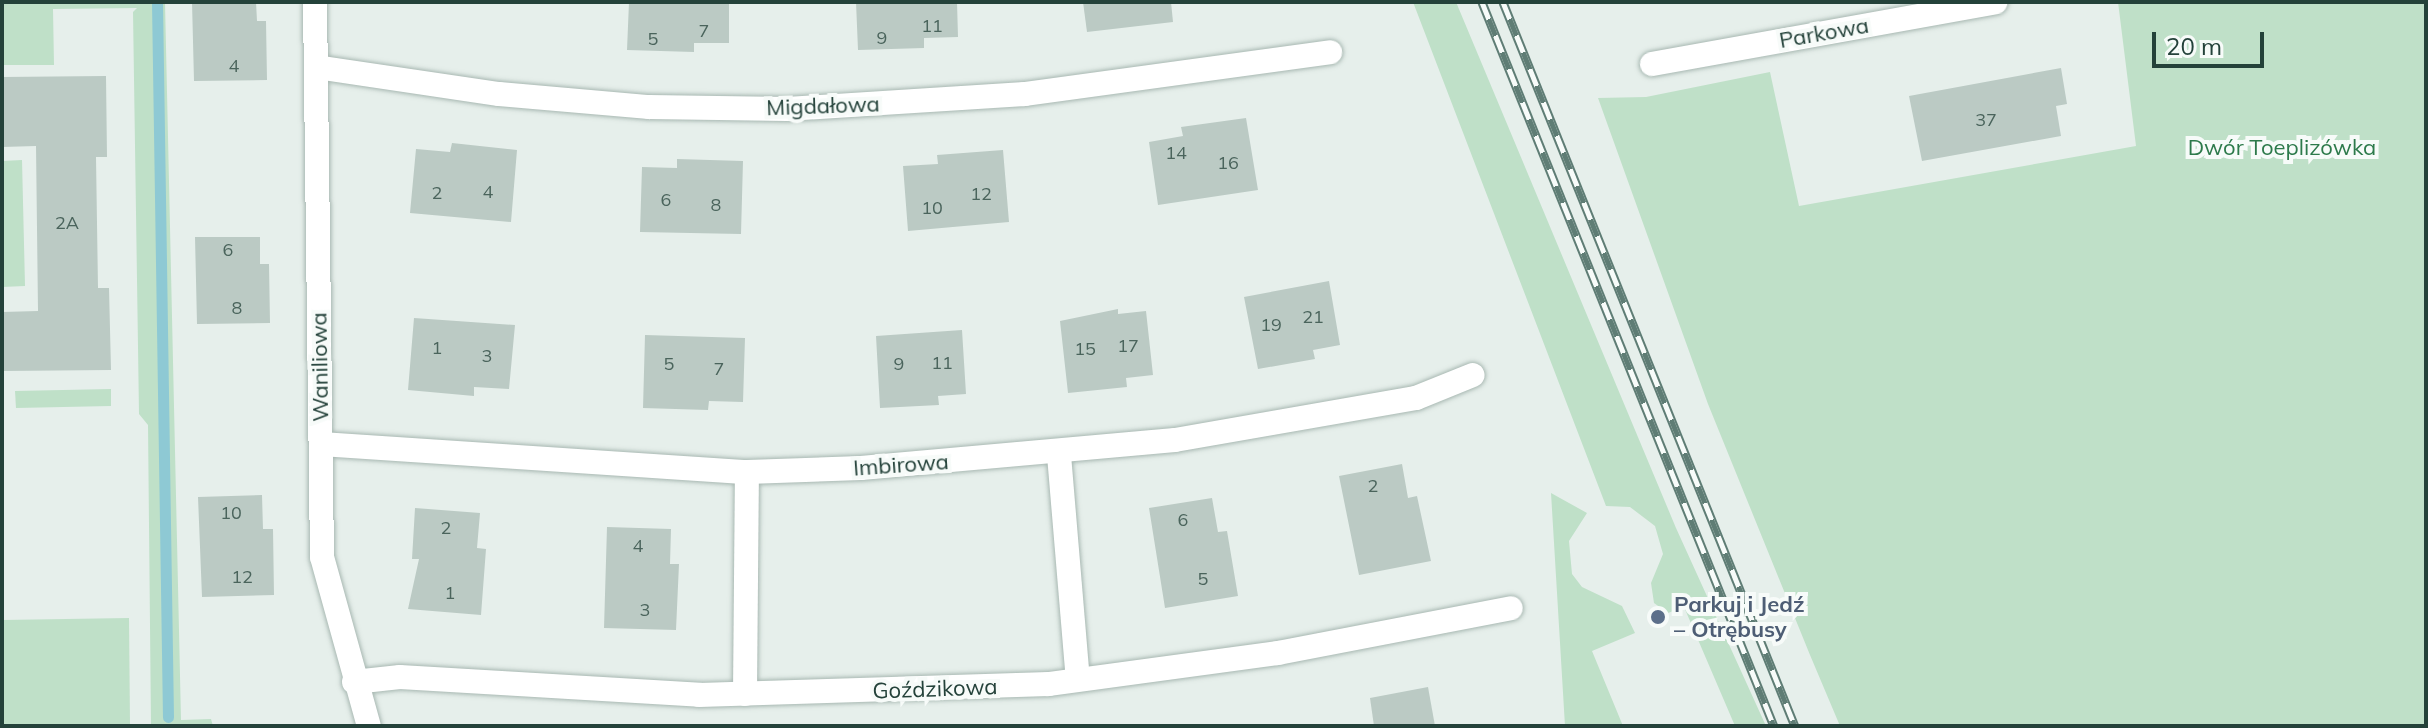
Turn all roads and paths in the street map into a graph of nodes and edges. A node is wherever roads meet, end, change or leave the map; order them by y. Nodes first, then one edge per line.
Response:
1 (315, 2) edge
2 (1995, 2) edge
3 (1330, 52) dead end
4 (1652, 64) dead end
5 (316, 67) junction
6 (1473, 375) dead end
7 (321, 444) junction
8 (1059, 455) junction
9 (747, 472) junction
10 (1511, 608) dead end
11 (1078, 679) junction
12 (354, 682) junction
13 (745, 694) junction
14 (369, 726) edge

1 - 5 street, Waniliowa
2 - 4 street, Parkowa
3 - 5 street, Migdałowa
5 - 7 street, Waniliowa
6 - 8 street, Imbirowa
7 - 9 street, Imbirowa
7 - 12 street, Waniliowa
8 - 9 street, Imbirowa
8 - 11 street
9 - 13 street
10 - 11 street, Goździkowa
11 - 13 street, Goździkowa
12 - 13 street, Goździkowa
12 - 14 street, Waniliowa

